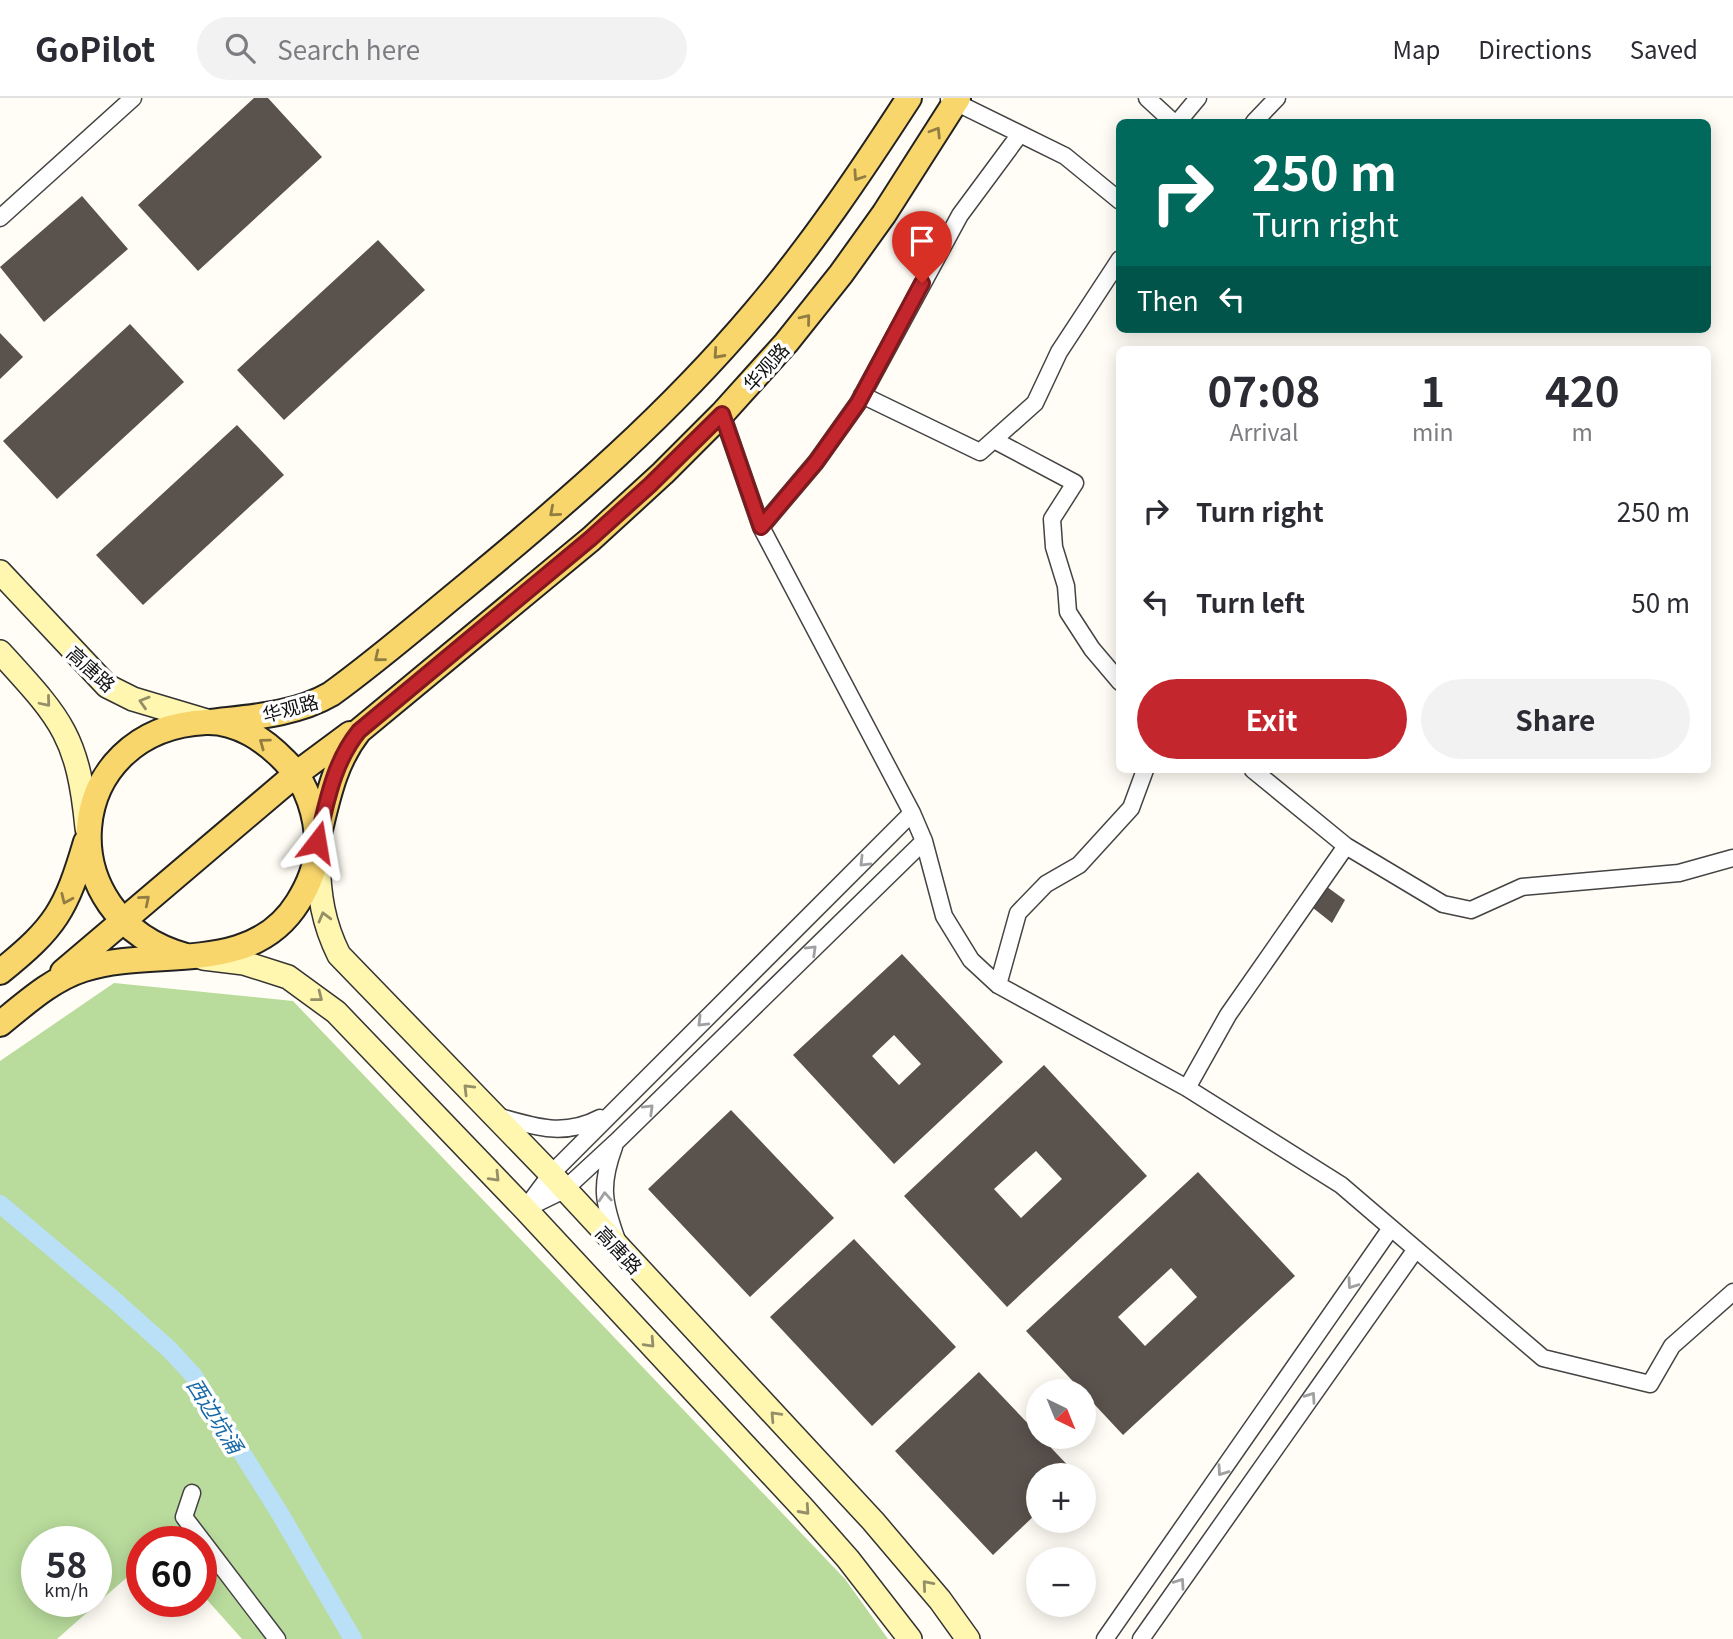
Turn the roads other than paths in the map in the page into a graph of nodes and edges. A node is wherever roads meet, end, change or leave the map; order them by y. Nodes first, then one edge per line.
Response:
1 (133, 98) edge
2 (909, 98) edge
3 (1147, 98) edge
4 (1198, 98) edge
5 (1277, 98) edge
6 (953, 100) edge
7 (1172, 119) edge
8 (1178, 119) edge
9 (1257, 119) edge
10 (1020, 134) junction
11 (1114, 195) edge
12 (0, 218) edge
13 (1116, 265) edge
14 (862, 395) junction
15 (722, 414) junction
16 (994, 440) junction
17 (761, 527) junction
18 (0, 572) edge
19 (0, 652) edge
20 (1116, 677) edge
21 (371, 718) junction
22 (210, 722) junction
23 (1144, 773) edge
24 (1257, 773) edge
25 (296, 774) junction
26 (912, 813) junction
27 (88, 835) junction
28 (924, 841) junction
29 (317, 842) junction
30 (1346, 846) junction
31 (1733, 858) edge
32 (121, 920) junction
33 (186, 956) junction
34 (0, 972) edge
35 (998, 985) junction
36 (38, 993) junction
37 (0, 1024) edge
38 (1187, 1088) junction
39 (614, 1110) junction
40 (494, 1115) junction
41 (616, 1142) junction
42 (557, 1182) junction
43 (525, 1209) junction
44 (1391, 1228) junction
45 (1416, 1249) junction
46 (622, 1252) junction
47 (1733, 1292) edge
48 (191, 1493) dead end
49 (276, 1639) edge
50 (911, 1639) edge
51 (968, 1639) edge
52 (1105, 1639) edge
53 (1140, 1639) edge

1 - 12 street
2 -> 22 main road, 华观路
3 - 7 street
4 - 8 street
5 - 9 street
6 - 10 street
15 -> 6 main road, 华观路
10 - 11 street
10 - 14 street
13 - 16 street
14 - 16 street
14 - 17 street
15 - 17 street
15 - 21 main road, 华观路
16 - 20 street
17 - 26 street
22 -> 18 street, 高唐路
19 -> 27 street
21 - 25 main road
21 - 29 main road, 华观路
25 -> 22 main road
22 - 27 main road, 华观路
23 - 35 street
24 - 30 street
25 - 29 main road
32 -> 25 main road
26 - 28 street
26 -> 39 street
27 - 32 main road
27 -> 34 main road
28 - 35 street
41 -> 28 street
29 - 33 main road, 华观路
40 -> 29 street, 高唐路
30 - 31 street
30 - 38 street
32 - 33 main road
32 - 36 main road
33 - 36 main road
33 -> 43 street
35 - 38 street
36 - 37 main road
38 - 44 street
39 - 40 street
39 - 42 street
40 - 42 street, 高唐路
41 - 42 street
46 -> 41 street
42 - 43 street
42 - 46 street, 高唐路
43 -> 50 street
44 - 45 street
44 -> 52 street
45 - 47 street
53 -> 45 street
51 -> 46 street, 高唐路
48 - 49 street

